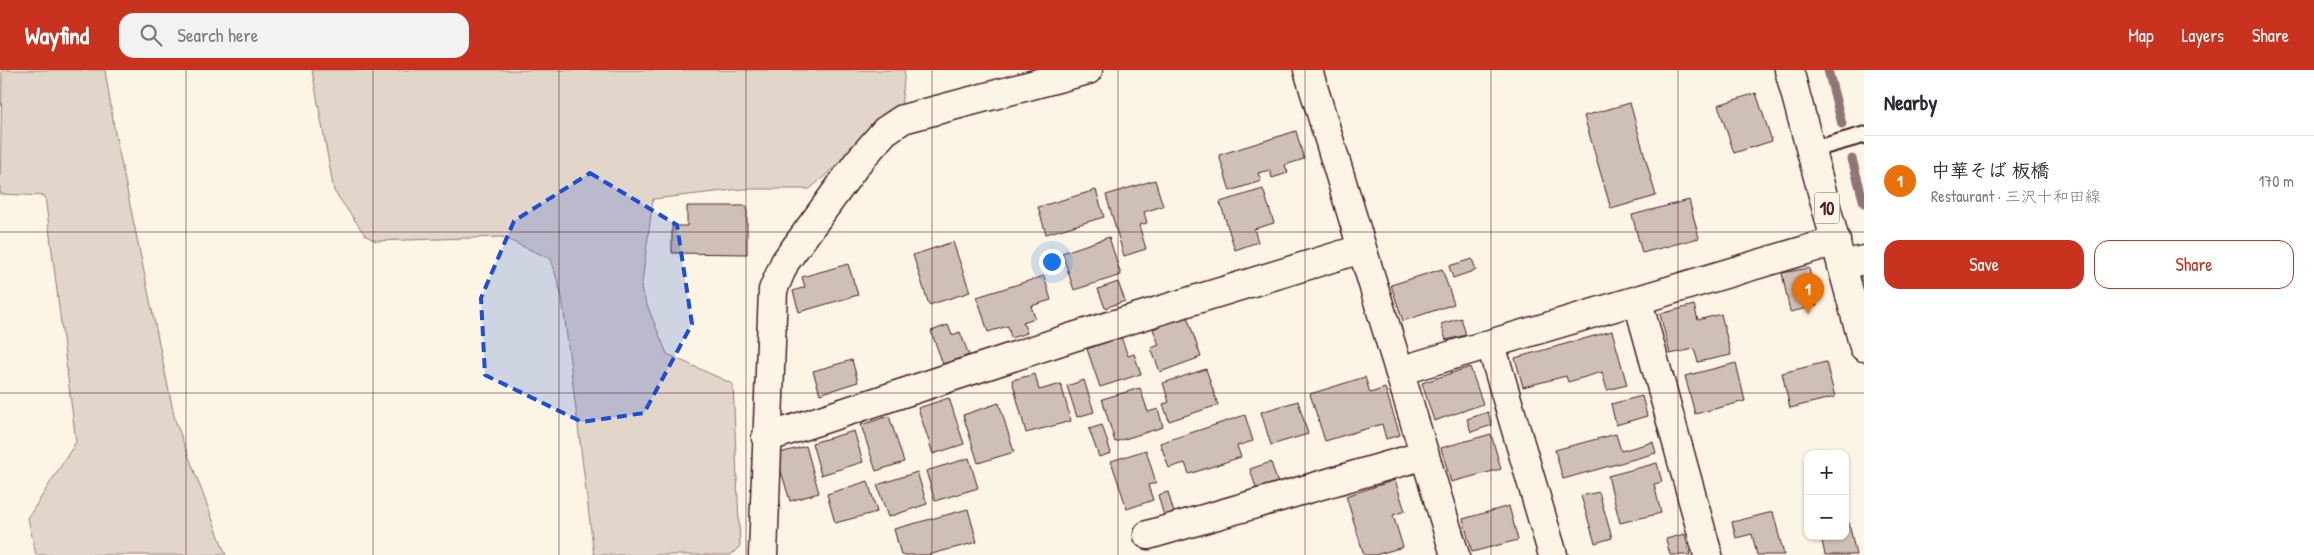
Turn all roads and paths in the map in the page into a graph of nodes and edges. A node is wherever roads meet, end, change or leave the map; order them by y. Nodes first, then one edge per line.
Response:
1 (1088, 70) edge
2 (1308, 70) edge
3 (1789, 70) edge
4 (1864, 135) edge
5 (1811, 150) junction
6 (1361, 249) junction
7 (1847, 256) edge
8 (1638, 302) junction
9 (1491, 345) junction
10 (1864, 347) edge
11 (1399, 371) junction
12 (766, 438) junction
13 (1424, 455) junction
14 (1148, 535) dead end
15 (763, 555) edge
16 (1455, 555) edge
17 (1553, 555) edge
18 (1708, 555) edge

1 - 12 street
2 - 6 street
3 - 5 street, 10
4 - 5 lane
5 - 7 street, 10
6 - 11 street
6 - 12 street
7 - 8 street
7 - 10 street, 10
8 - 9 street
8 - 18 street
9 - 11 street
9 - 17 street
11 - 13 street
12 - 15 street
13 - 14 street
13 - 16 street

